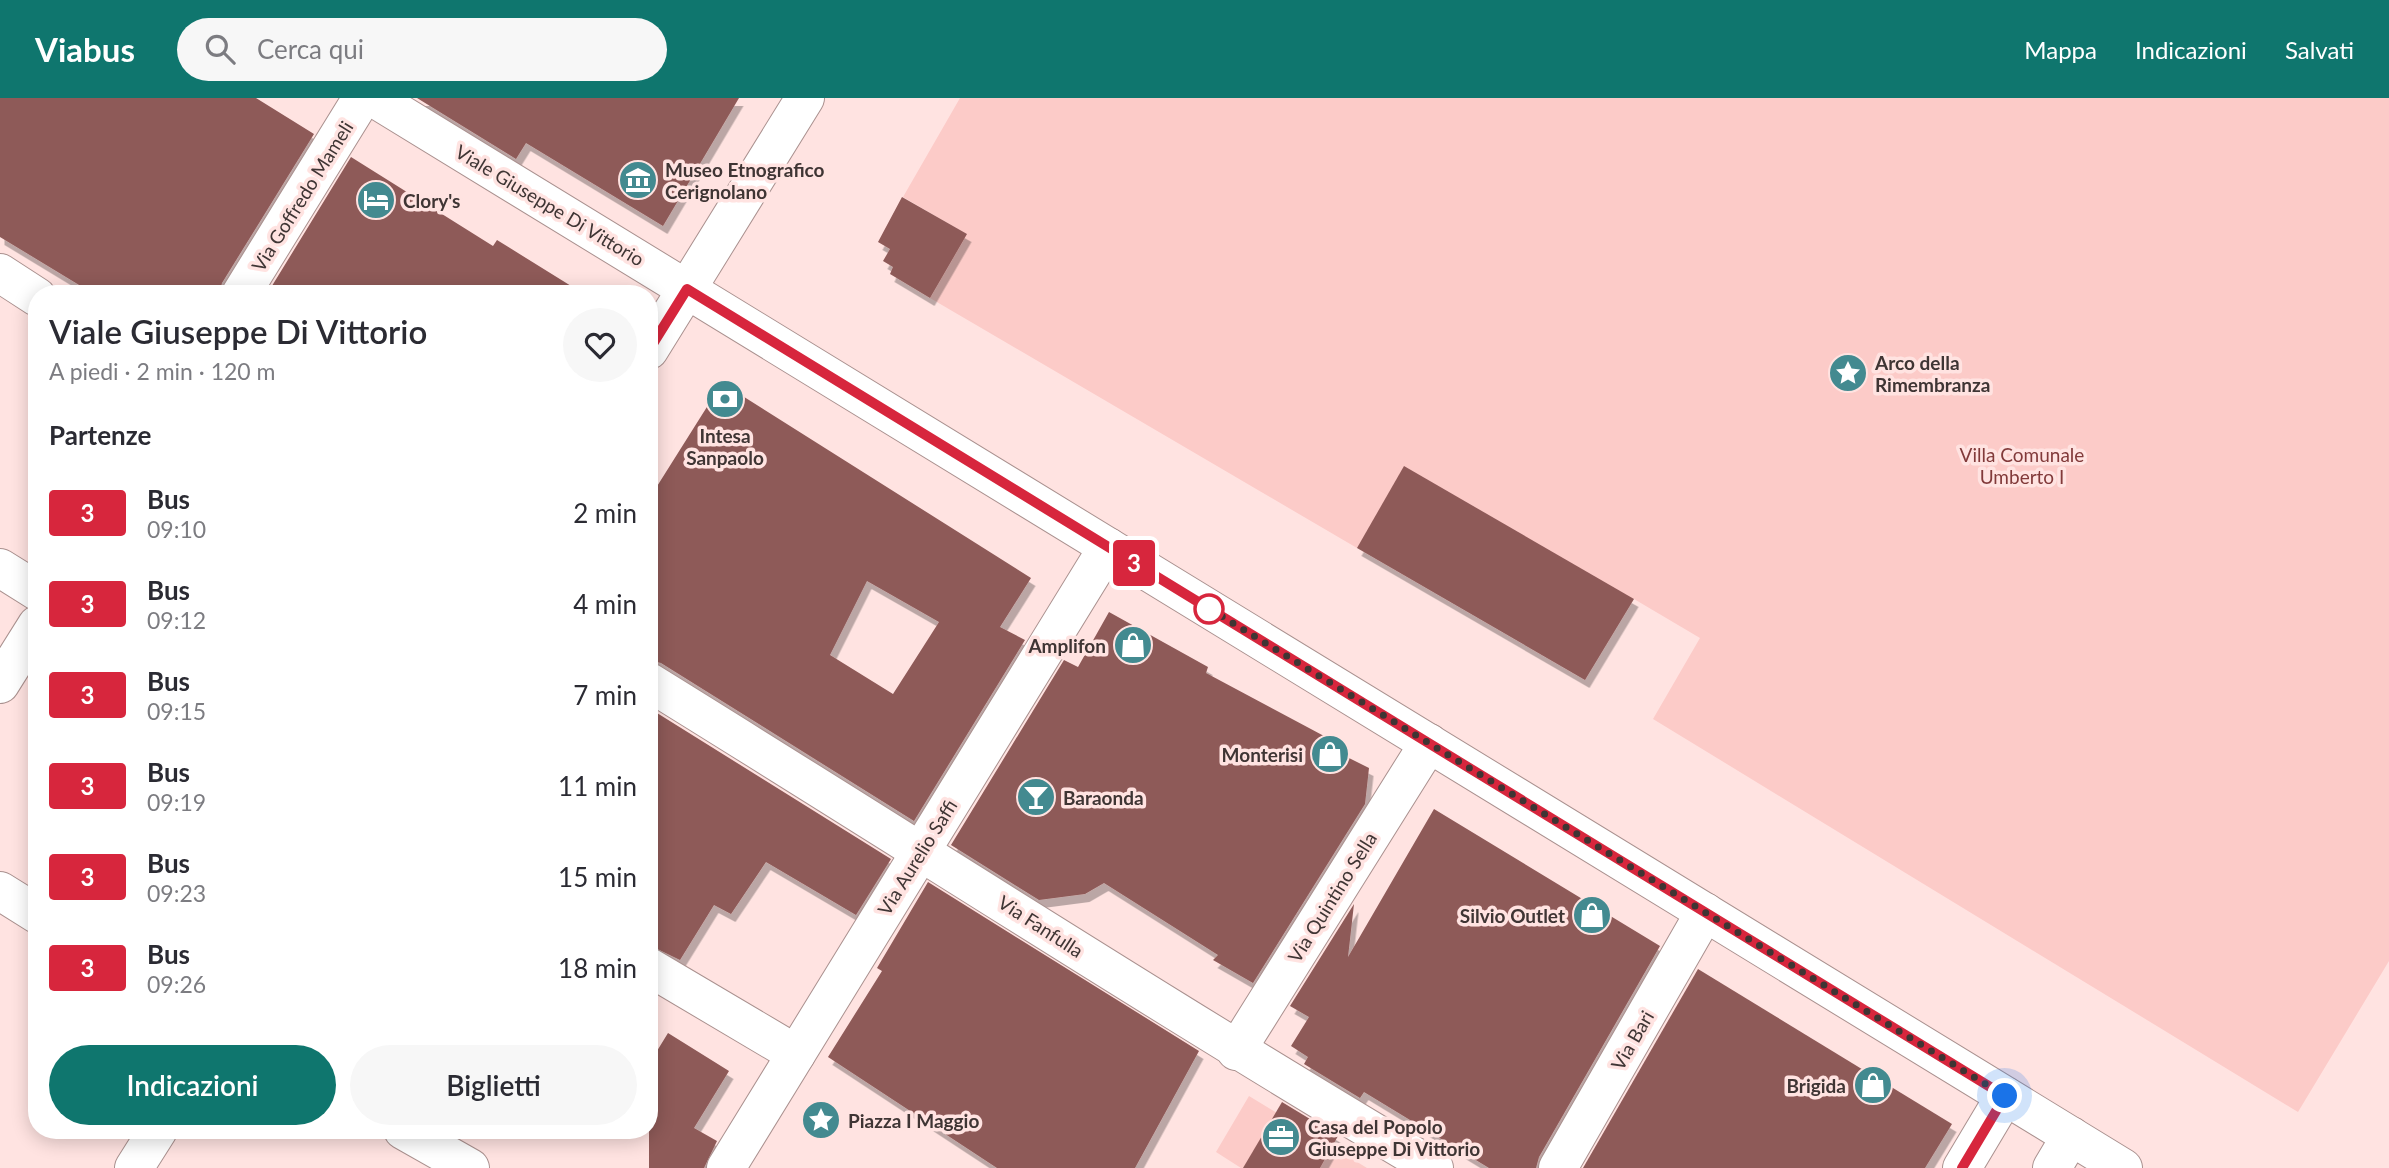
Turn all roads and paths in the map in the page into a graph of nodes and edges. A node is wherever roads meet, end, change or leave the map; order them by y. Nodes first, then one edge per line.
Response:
1 (362, 98) edge
2 (374, 98) edge
3 (805, 98) edge
4 (0, 273) edge
5 (247, 285) edge
6 (687, 289) junction
7 (28, 291) edge
8 (658, 336) edge
9 (1108, 547) junction
10 (0, 568) edge
11 (28, 585) edge
12 (28, 639) edge
13 (0, 684) edge
14 (658, 688) edge
15 (1429, 743) junction
16 (921, 850) junction
17 (0, 891) edge
18 (28, 908) edge
19 (1705, 912) junction
20 (658, 972) edge
21 (1236, 1051) junction
22 (796, 1054) junction
23 (2005, 1096) junction
24 (152, 1139) edge
25 (419, 1139) edge
26 (2062, 1152) edge
27 (134, 1168) edge
28 (470, 1168) edge
29 (726, 1168) edge
30 (1434, 1168) edge
31 (1558, 1168) edge
32 (1962, 1168) edge
33 (2123, 1168) edge

1 - 5 street, Via Goffredo Mameli
2 - 6 street, Viale Giuseppe Di Vittorio
3 - 6 street
4 - 7 street
6 - 8 street
6 - 9 street, Viale Giuseppe Di Vittorio
9 - 15 street, Viale Giuseppe Di Vittorio
9 - 16 street, Via Aurelio Saffi
10 - 11 street
12 - 13 street
14 - 16 street, Via Fanfulla
15 - 19 street, Viale Giuseppe Di Vittorio
15 - 21 street, Via Quintino Sella
16 - 21 street, Via Fanfulla
16 - 22 street, Via Aurelio Saffi
17 - 18 street
19 - 23 street, Viale Giuseppe Di Vittorio
19 - 31 street, Via Bari
20 - 22 street
21 - 30 street, Via Fanfulla
22 - 29 street, Via Aurelio Saffi
23 - 26 street, Viale Giuseppe Di Vittorio
23 - 32 street
24 - 27 street
25 - 28 street
26 - 33 street, Viale Giuseppe Di Vittorio

